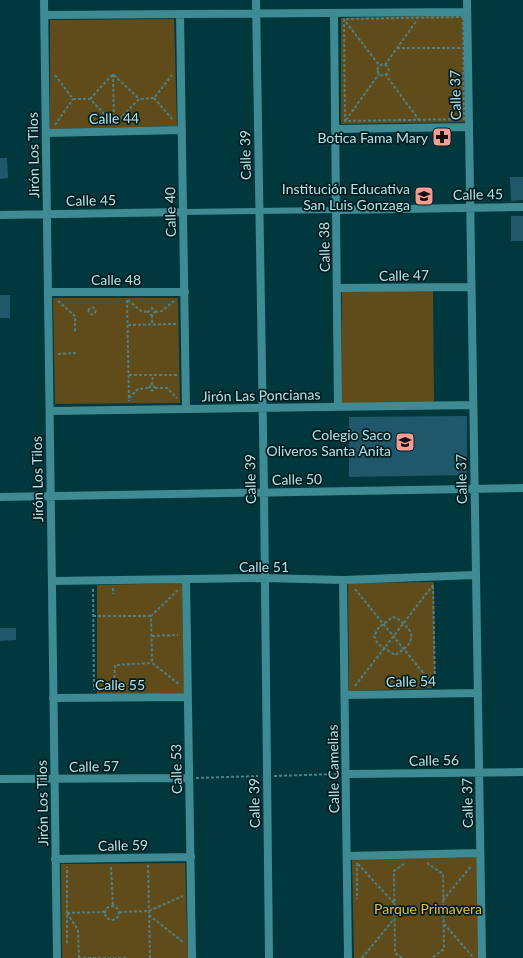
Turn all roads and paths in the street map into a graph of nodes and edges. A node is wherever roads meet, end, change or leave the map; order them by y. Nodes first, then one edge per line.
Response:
1 (44, 0) edge
2 (256, 0) edge
3 (467, 0) edge
4 (467, 12) junction
5 (180, 14) junction
6 (256, 14) junction
7 (334, 14) junction
8 (45, 15) junction
9 (419, 18) junction
10 (344, 19) junction
11 (397, 48) junction
12 (463, 48) junction
13 (379, 65) junction
14 (385, 65) junction
15 (174, 73) dead end
16 (113, 74) junction
17 (379, 74) junction
18 (385, 74) junction
19 (55, 75) dead end
20 (154, 98) junction
21 (73, 99) junction
22 (139, 99) junction
23 (90, 100) junction
24 (420, 120) junction
25 (345, 121) junction
26 (175, 123) dead end
27 (114, 124) junction
28 (54, 126) dead end
29 (469, 127) junction
30 (335, 129) junction
31 (182, 130) junction
32 (46, 133) junction
33 (523, 207) edge
34 (470, 208) junction
35 (336, 210) junction
36 (259, 211) junction
37 (183, 212) junction
38 (47, 214) junction
39 (0, 215) edge
40 (471, 287) junction
41 (337, 288) junction
42 (48, 292) junction
43 (184, 292) junction
44 (176, 298) dead end
45 (57, 300) dead end
46 (92, 300) dead end
47 (93, 308) dead end
48 (148, 312) junction
49 (155, 312) junction
50 (152, 316) junction
51 (152, 324) junction
52 (177, 324) dead end
53 (128, 325) junction
54 (75, 332) dead end
55 (76, 353) dead end
56 (58, 354) dead end
57 (128, 375) junction
58 (153, 375) junction
59 (178, 375) dead end
60 (152, 385) junction
61 (149, 388) junction
62 (154, 388) junction
63 (178, 398) dead end
64 (473, 405) junction
65 (338, 407) junction
66 (261, 408) junction
67 (186, 409) junction
68 (50, 411) junction
69 (523, 488) edge
70 (474, 489) junction
71 (264, 492) junction
72 (51, 496) junction
73 (0, 497) edge
74 (476, 575) junction
75 (264, 578) junction
76 (186, 579) junction
77 (343, 580) junction
78 (52, 581) junction
79 (93, 584) junction
80 (352, 585) dead end
81 (173, 587) dead end
82 (181, 587) junction
83 (100, 588) dead end
84 (106, 588) dead end
85 (113, 588) junction
86 (120, 588) dead end
87 (113, 594) dead end
88 (181, 594) dead end
89 (94, 616) junction
90 (151, 616) junction
91 (384, 624) junction
92 (403, 624) junction
93 (182, 635) dead end
94 (152, 636) junction
95 (394, 636) junction
96 (384, 648) junction
97 (403, 648) junction
98 (152, 663) junction
99 (183, 681) dead end
100 (175, 688) dead end
101 (183, 688) junction
102 (354, 688) dead end
103 (114, 689) junction
104 (121, 689) dead end
105 (101, 690) dead end
106 (107, 690) dead end
107 (478, 693) junction
108 (94, 694) junction
109 (344, 695) junction
110 (188, 697) junction
111 (53, 698) junction
112 (479, 772) junction
113 (523, 772) edge
114 (346, 774) junction
115 (266, 776) junction
116 (189, 778) junction
117 (0, 779) edge
118 (54, 779) junction
119 (480, 853) junction
120 (347, 856) junction
121 (191, 857) junction
122 (55, 858) junction
123 (475, 860) dead end
124 (425, 861) dead end
125 (407, 862) dead end
126 (357, 863) dead end
127 (118, 865) dead end
128 (141, 865) dead end
129 (148, 865) junction
130 (156, 865) dead end
131 (74, 866) dead end
132 (104, 866) dead end
133 (111, 866) junction
134 (443, 900) junction
135 (185, 902) dead end
136 (395, 903) junction
137 (113, 906) junction
138 (105, 912) junction
139 (119, 912) junction
140 (149, 912) junction
141 (67, 913) junction
142 (149, 915) junction
143 (394, 919) junction
144 (444, 923) junction
145 (186, 937) dead end
146 (67, 950) dead end
147 (57, 958) edge
148 (79, 958) edge
149 (127, 958) edge
150 (150, 958) edge
151 (192, 958) edge
152 (269, 958) edge
153 (348, 958) edge
154 (362, 958) edge
155 (402, 958) edge
156 (432, 958) edge
157 (474, 958) edge
158 (482, 958) edge

1 - 8 street, Jirón Los Tilos
2 - 6 street, Calle 39
3 - 4 street, Calle 37
4 - 7 street
4 - 29 street, Calle 37
5 - 6 street
5 - 8 street
5 - 31 street, Calle 40
6 - 7 street
6 - 36 street, Calle 39
7 - 30 street, Calle 38
8 - 32 street, Jirón Los Tilos
9 - 10 path
9 - 11 path
9 - 12 path
10 - 13 path
10 - 25 path
11 - 12 path
11 - 14 path
12 - 24 path
13 - 14 path
13 - 17 path
14 - 18 path
15 - 20 path
16 - 22 path
16 - 23 path
16 - 27 path
17 - 18 path
17 - 25 path
18 - 24 path
19 - 21 path
20 - 22 path
20 - 26 path
21 - 23 path
21 - 28 path
22 - 27 path
23 - 27 path
24 - 25 path
29 - 30 street
29 - 34 street, Calle 37
30 - 35 street, Calle 38
31 - 32 street, Calle 44
31 - 37 street, Calle 40
32 - 38 street, Jirón Los Tilos
33 - 34 street, Calle 45
34 - 35 street, Calle 45
34 - 40 street, Calle 37
35 - 36 street
35 - 41 street, Calle 38
36 - 37 street
36 - 66 street, Calle 39
37 - 38 street, Calle 45
37 - 43 street, Calle 40
38 - 39 street, Calle 45
38 - 42 street, Jirón Los Tilos
40 - 41 street, Calle 47
40 - 64 street, Calle 37
41 - 65 street, Calle 38
42 - 43 street, Calle 48
42 - 68 street, Jirón Los Tilos
43 - 67 street, Calle 40
44 - 49 path
45 - 54 path
46 - 47 path
48 - 49 path
48 - 50 path
48 - 53 path
49 - 50 path
50 - 51 path
51 - 52 path
51 - 53 path
53 - 57 path
55 - 56 path
57 - 58 path
57 - 61 path
58 - 59 path
58 - 60 path
60 - 61 path
60 - 62 path
61 - 62 path
62 - 63 path
64 - 65 street, Jirón Las Poncianas
64 - 70 street, Calle 37
65 - 66 street, Jirón Las Poncianas
66 - 67 street, Jirón Las Poncianas
66 - 71 street, Calle 39
67 - 68 street, Jirón Las Poncianas
68 - 72 street, Jirón Los Tilos
69 - 70 street, Calle 50
70 - 71 street, Calle 50
70 - 74 street, Calle 37
71 - 72 street, Calle 50
71 - 75 street, Calle 39
72 - 73 street, Calle 50
72 - 78 street, Jirón Los Tilos
74 - 77 street, Calle 51
74 - 107 street, Calle 37
75 - 76 street, Calle 51
75 - 77 street, Calle 51
75 - 115 street, Calle 39
76 - 79 street, Calle 51
76 - 110 street, Calle 53
77 - 109 street, Calle Camelias
78 - 79 street, Calle 51
78 - 111 street, Jirón Los Tilos
79 - 83 path
79 - 89 path
80 - 91 path
81 - 82 path
82 - 88 path
82 - 90 path
84 - 85 path
85 - 86 path
85 - 87 path
89 - 90 path
89 - 108 path
90 - 94 path
91 - 92 path
91 - 95 path
91 - 96 path
92 - 95 path
92 - 97 path
92 - 97 path
93 - 94 path
94 - 98 path
95 - 96 path
95 - 97 path
96 - 97 path
96 - 102 path
98 - 101 path
98 - 103 path
99 - 101 path
100 - 101 path
103 - 104 path
103 - 106 path
105 - 108 path
107 - 109 street, Calle 54
107 - 112 street, Calle 37
108 - 110 street, Calle 55
108 - 111 street, Calle 55
109 - 114 street, Calle Camelias
110 - 116 street, Calle 53
111 - 118 street, Jirón Los Tilos
112 - 113 street, Calle 56
112 - 114 street, Calle 56
112 - 119 street, Calle 37
114 - 115 path
114 - 120 street, Calle Camelias
115 - 116 path
115 - 152 street, Calle 39
116 - 118 street, Calle 57
116 - 121 street, Calle 53
117 - 118 street, Calle 57
118 - 122 street, Jirón Los Tilos
119 - 120 street
119 - 158 street, Calle 37
120 - 153 street, Calle Camelias
121 - 122 street, Calle 59
121 - 151 street, Calle 53
122 - 147 street, Jirón Los Tilos
123 - 134 path
124 - 134 path
125 - 136 path
126 - 136 path
127 - 133 path
128 - 129 path
129 - 130 path
129 - 140 path
131 - 141 path
132 - 133 path
133 - 137 path
134 - 144 path
135 - 140 path
136 - 143 path
137 - 138 path
137 - 139 path
138 - 139 path
138 - 141 path
139 - 140 path
140 - 142 path
141 - 146 path
141 - 148 path
142 - 145 path
142 - 150 path
143 - 154 path
143 - 155 path
144 - 156 path
144 - 157 path
148 - 149 path

